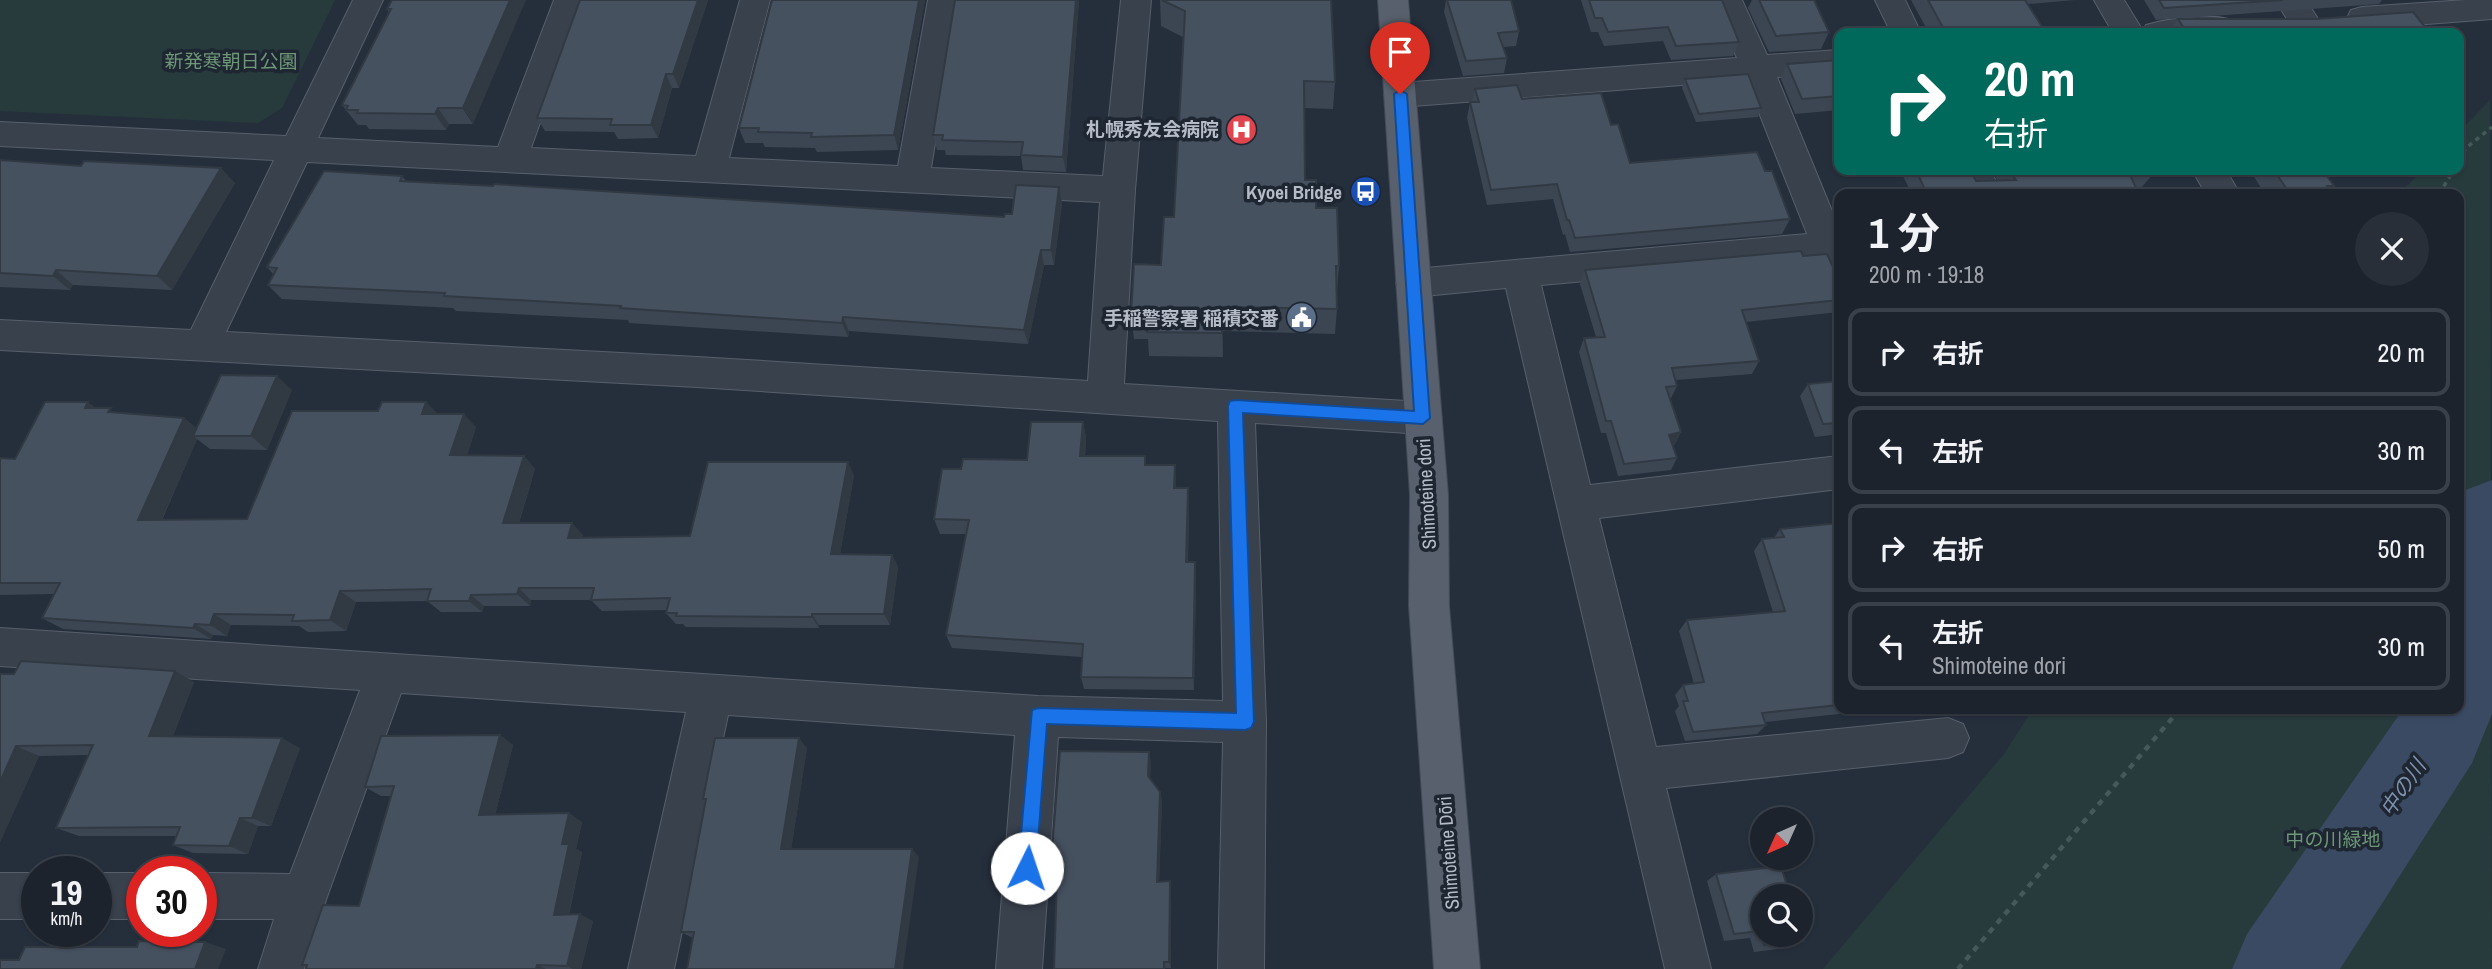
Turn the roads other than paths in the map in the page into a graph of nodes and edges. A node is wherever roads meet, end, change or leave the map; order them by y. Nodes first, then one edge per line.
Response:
1 (368, 0) edge
2 (569, 0) edge
3 (755, 0) edge
4 (943, 0) edge
5 (1136, 0) edge
6 (1393, 0) edge
7 (1727, 0) edge
8 (1890, 0) edge
9 (2109, 0) edge
10 (2467, 7) edge
11 (2281, 18) edge
12 (1904, 28) edge
13 (2125, 28) edge
14 (2198, 28) edge
15 (1834, 61) edge
16 (1758, 68) junction
17 (1400, 94) junction
18 (0, 134) edge
19 (297, 149) junction
20 (510, 160) junction
21 (709, 170) junction
22 (912, 180) junction
23 (1118, 190) junction
24 (1834, 249) edge
25 (1834, 254) edge
26 (1520, 274) junction
27 (1415, 283) junction
28 (0, 335) edge
29 (201, 345) junction
30 (1105, 398) junction
31 (1236, 406) junction
32 (1423, 418) junction
33 (1834, 474) edge
34 (1575, 504) junction
35 (0, 647) edge
36 (387, 673) junction
37 (711, 695) junction
38 (1038, 716) junction
39 (1245, 722) junction
40 (1439, 736) joint
41 (1948, 738) dead end
42 (1639, 770) junction
43 (0, 896) edge
44 (21, 896) edge
45 (217, 896) edge
46 (304, 897) junction
47 (281, 969) edge
48 (651, 969) edge
49 (1020, 969) edge
50 (1241, 969) edge
51 (1457, 969) edge
52 (1688, 969) edge

1 - 19 street
2 - 20 street
3 - 21 street
4 - 22 street
5 - 23 street
6 - 17 main road, Shimoteine dori
7 - 16 street
8 - 12 street
9 - 13 street
10 - 11 street
11 - 14 street
15 - 16 street
16 - 17 street
16 - 24 street
17 - 27 main road, Shimoteine dori
18 - 19 street
19 - 20 street
19 - 29 street
20 - 21 street
21 - 22 street
22 - 23 street
23 - 30 street
25 - 26 street
26 - 27 street
26 - 34 street
27 - 32 main road, Shimoteine dori
28 - 29 street
29 - 30 street
30 - 31 street
31 - 32 street
31 - 39 street
32 - 40 main road, Shimoteine dori
33 - 34 street
34 - 42 street
35 - 36 street
36 - 37 street
36 - 46 street
37 - 38 street
37 - 48 street
38 - 39 street
38 - 49 street
39 - 50 street
40 - 51 main road, Shimoteine Dōri
41 - 42 street
42 - 52 street
43 - 44 street
45 - 46 street
46 - 47 street

